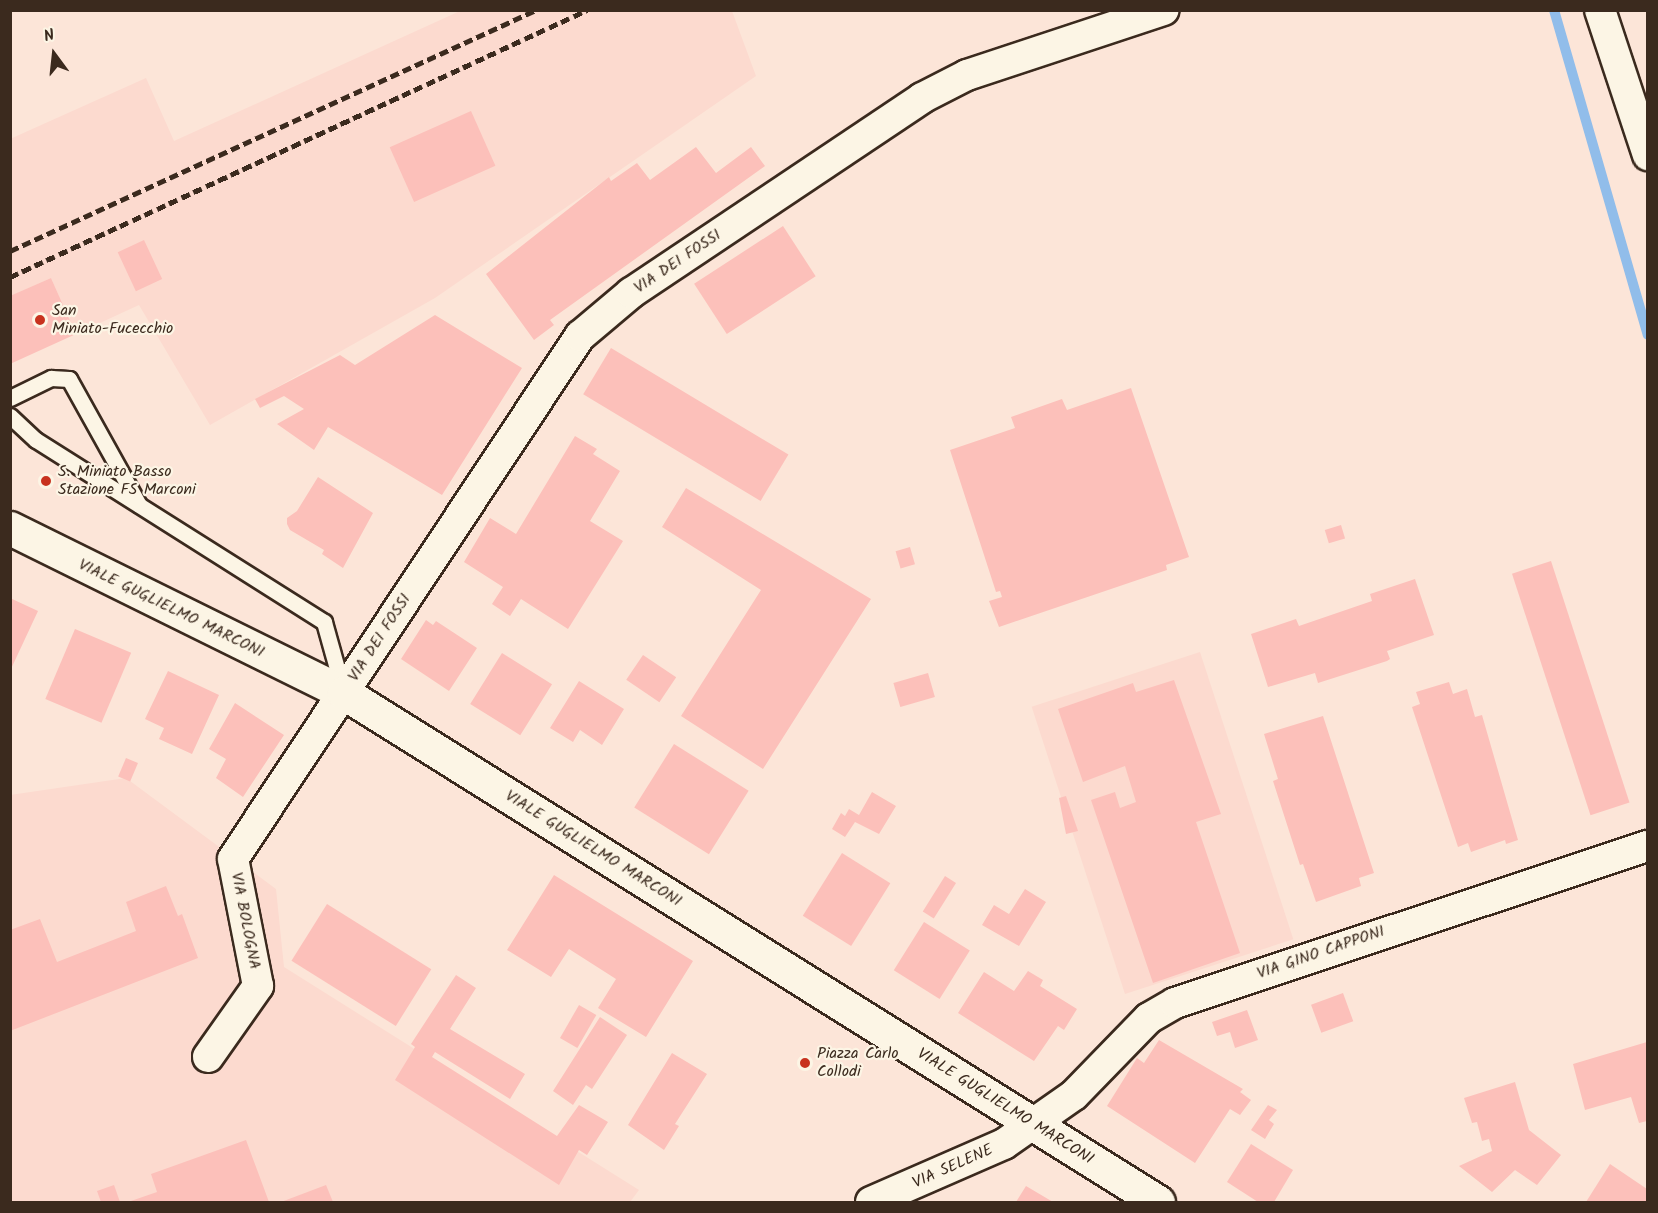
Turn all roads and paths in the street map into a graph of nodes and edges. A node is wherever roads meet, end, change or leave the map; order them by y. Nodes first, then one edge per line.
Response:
1 (1164, 10) edge
2 (1600, 10) edge
3 (1647, 155) edge
4 (10, 398) edge
5 (10, 416) edge
6 (140, 508) junction
7 (10, 528) edge
8 (344, 693) junction
9 (1647, 846) edge
10 (208, 1058) dead end
11 (1032, 1124) junction
12 (871, 1203) edge
13 (1158, 1203) edge

1 - 8 street, VIA DEI FOSSI
2 - 3 street
4 - 6 lane
5 - 6 lane
6 - 8 lane
7 - 8 street, VIALE GUGLIELMO MARCONI
8 - 10 street, VIA BOLOGNA
8 - 11 street, VIALE GUGLIELMO MARCONI
9 - 11 street, VIA GINO CAPPONI
11 - 12 street, VIA SELENE
11 - 13 street, VIALE GUGLIELMO MARCONI

